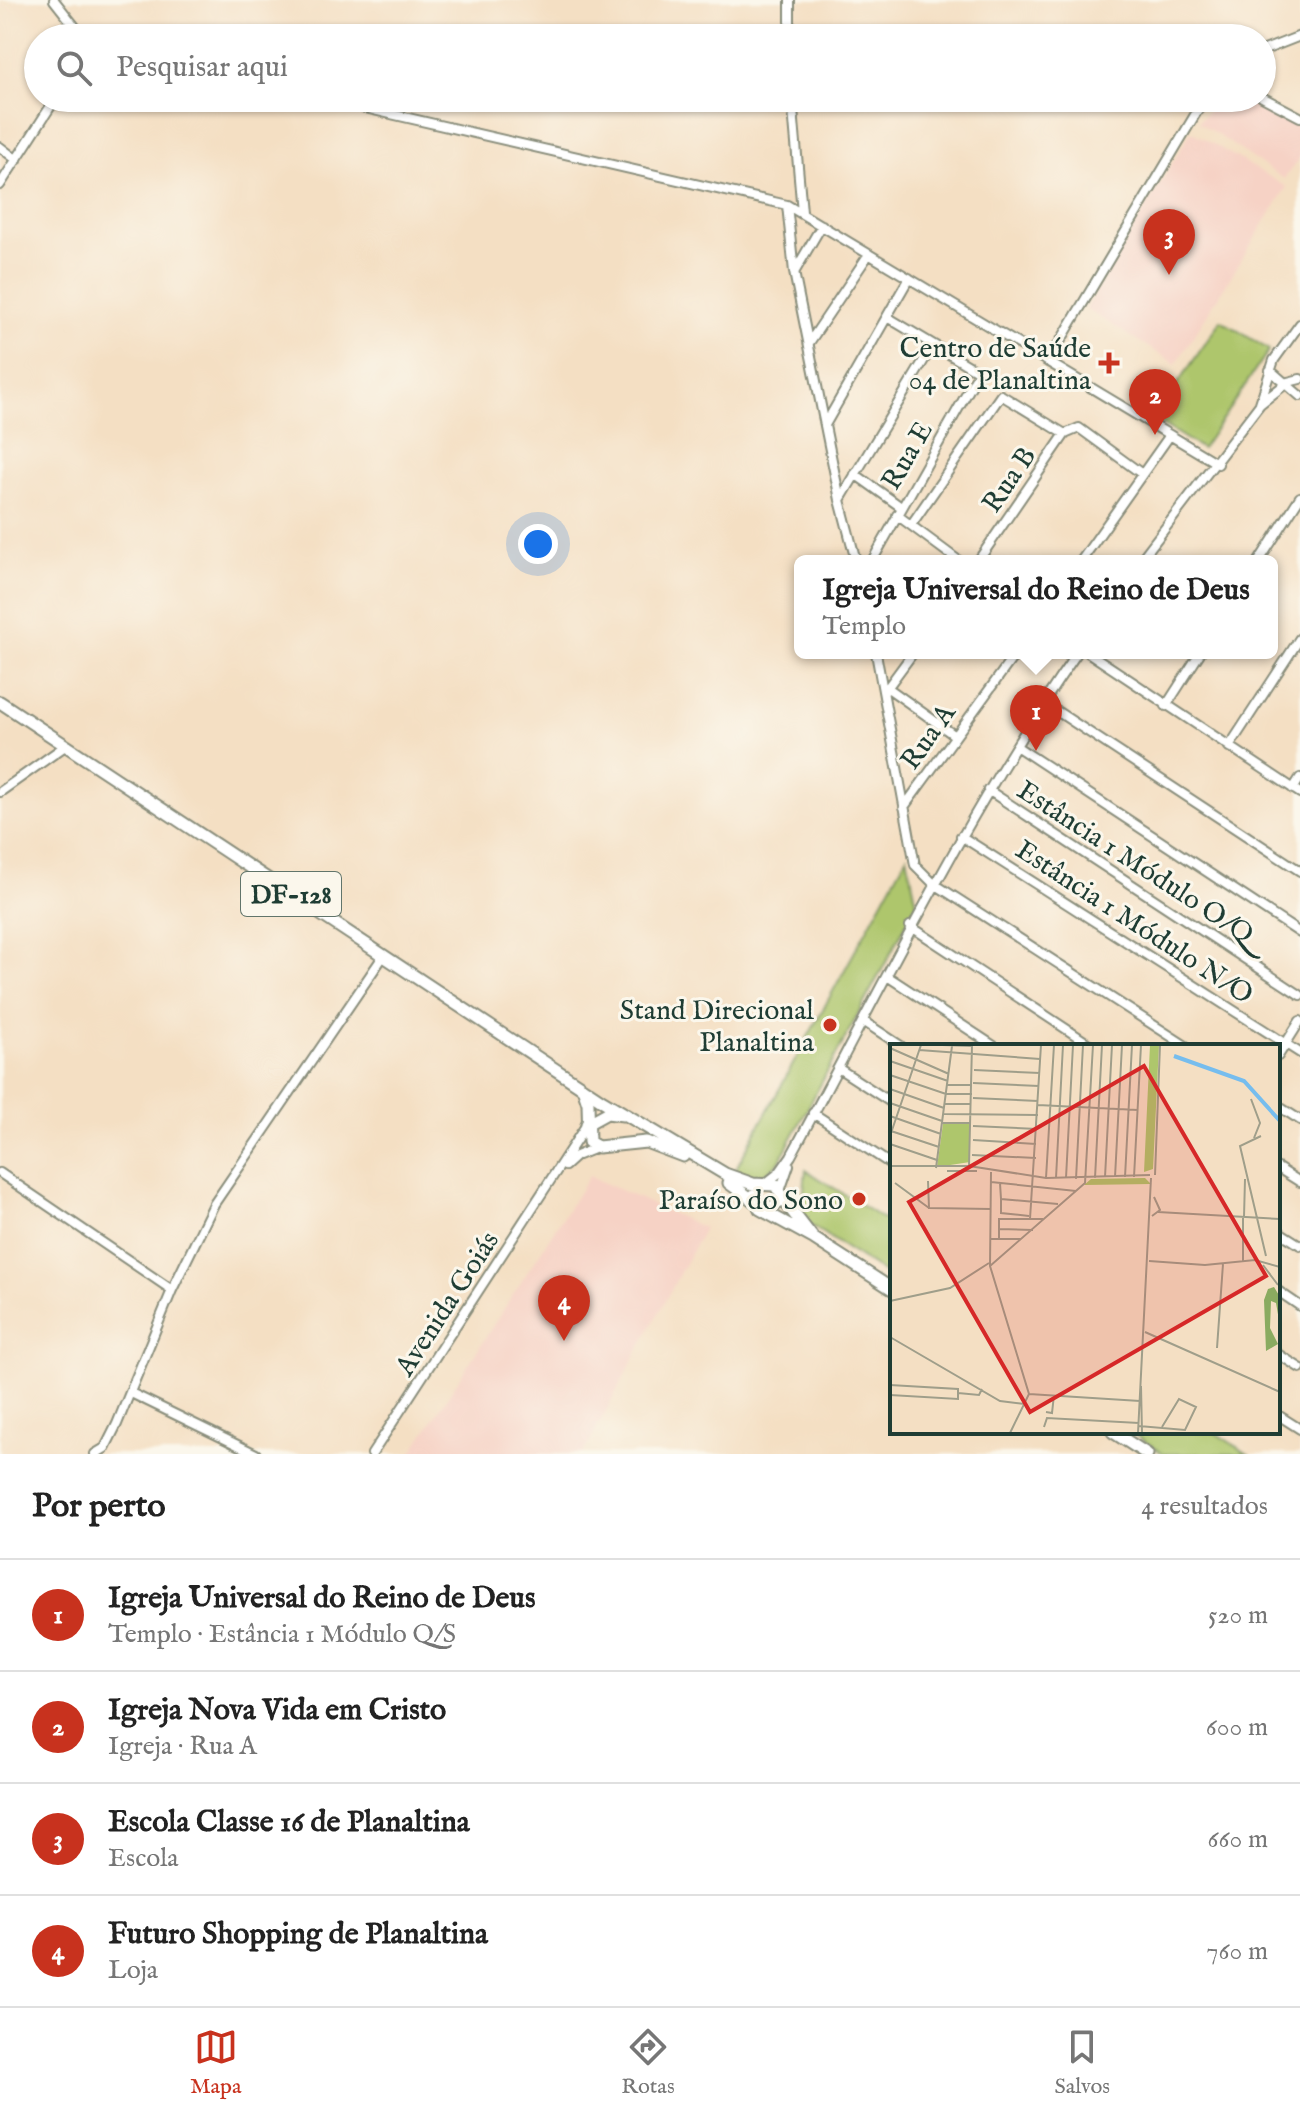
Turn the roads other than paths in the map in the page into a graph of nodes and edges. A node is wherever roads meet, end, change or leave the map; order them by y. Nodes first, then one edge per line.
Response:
1 (54, 0) edge
2 (790, 0) edge
3 (73, 24) edge
4 (790, 24) edge
5 (1300, 36) edge
6 (1276, 45) edge
7 (1276, 104) edge
8 (47, 112) edge
9 (382, 112) edge
10 (793, 112) edge
11 (1197, 112) edge
12 (1300, 117) edge
13 (0, 147) edge
14 (17, 160) junction
15 (0, 185) edge
16 (787, 205) junction
17 (802, 212) junction
18 (822, 225) junction
19 (869, 254) junction
20 (794, 272) junction
21 (909, 278) junction
22 (887, 317) junction
23 (1300, 325) edge
24 (809, 343) junction
25 (933, 345) junction
26 (1048, 362) junction
27 (1270, 370) junction
28 (1300, 379) edge
29 (1288, 382) junction
30 (1300, 396) edge
31 (1260, 404) junction
32 (825, 425) junction
33 (1065, 434) junction
34 (1170, 435) junction
35 (1218, 464) junction
36 (855, 474) junction
37 (1142, 474) junction
38 (1300, 497) edge
39 (840, 500) junction
40 (899, 511) junction
41 (911, 525) junction
42 (854, 555) edge
43 (875, 555) edge
44 (951, 555) edge
45 (982, 555) edge
46 (1085, 555) edge
47 (1145, 555) edge
48 (1263, 555) edge
49 (1300, 638) edge
50 (878, 659) edge
51 (909, 659) edge
52 (1011, 659) edge
53 (1073, 659) edge
54 (1098, 659) edge
55 (1196, 659) edge
56 (886, 690) junction
57 (0, 702) edge
58 (1043, 702) junction
59 (1166, 706) junction
60 (954, 735) junction
61 (65, 746) junction
62 (1016, 746) junction
63 (1229, 747) junction
64 (1300, 778) edge
65 (988, 790) junction
66 (1297, 791) edge
67 (0, 792) edge
68 (904, 807) junction
69 (961, 836) junction
70 (1300, 871) edge
71 (933, 883) junction
72 (910, 926) junction
73 (1300, 933) edge
74 (384, 955) junction
75 (887, 976) junction
76 (1300, 995) edge
77 (863, 1021) junction
78 (1300, 1021) edge
79 (898, 1044) edge
80 (991, 1044) edge
81 (1089, 1044) edge
82 (1183, 1044) edge
83 (1286, 1044) junction
84 (1280, 1053) edge
85 (1300, 1053) edge
86 (838, 1068) junction
87 (583, 1087) junction
88 (890, 1102) edge
89 (1280, 1107) edge
90 (813, 1113) junction
91 (635, 1119) junction
92 (1300, 1120) edge
93 (587, 1124) junction
94 (631, 1141) junction
95 (598, 1147) junction
96 (791, 1156) junction
97 (890, 1164) edge
98 (1280, 1169) edge
99 (0, 1173) edge
100 (556, 1175) junction
101 (1300, 1182) edge
102 (763, 1184) junction
103 (781, 1194) junction
104 (754, 1201) junction
105 (767, 1211) junction
106 (1280, 1232) edge
107 (813, 1238) junction
108 (1300, 1245) edge
109 (890, 1288) edge
110 (172, 1290) junction
111 (1280, 1292) edge
112 (1300, 1306) edge
113 (1280, 1355) edge
114 (1300, 1368) edge
115 (131, 1393) junction
116 (1280, 1416) edge
117 (1300, 1429) edge
118 (1116, 1434) edge
119 (95, 1454) edge
120 (256, 1454) edge
121 (372, 1454) edge
122 (1147, 1454) edge

1 - 3 street
2 - 4 street
5 - 6 street
7 - 12 street
8 - 14 street
9 - 16 street
10 - 17 street
11 - 26 street
13 - 14 street
14 - 15 street
16 - 17 street
16 - 20 street
17 - 18 street
18 - 19 street
18 - 20 street
19 - 21 street
19 - 24 street
20 - 24 street
21 - 22 street
21 - 26 street
22 - 25 street
22 - 32 street
23 - 27 street
24 - 32 street
25 - 36 street
25 - 40 street, Rua E
26 - 34 street
27 - 29 street
27 - 31 street
28 - 29 street
29 - 30 street
29 - 31 street
31 - 35 street
32 - 39 street
33 - 37 street, Rua B
33 - 41 street
33 - 45 street, Rua B
34 - 35 street
34 - 37 street
35 - 47 street
36 - 39 street
36 - 40 street
37 - 46 street
38 - 48 street
39 - 42 street
40 - 41 street
40 - 43 street, Rua E
41 - 44 street
49 - 63 street
50 - 56 street
51 - 56 street
52 - 60 street, Rua A
53 - 58 street
54 - 59 street
55 - 59 street
56 - 60 street
56 - 68 street
57 - 61 main road, DF-128 / DF-128
58 - 62 street
58 - 70 street
59 - 63 street
60 - 68 street, Rua A
61 - 67 street
61 - 74 main road, DF-128 / DF-128
62 - 65 street
62 - 73 street
63 - 66 street
64 - 66 street
65 - 69 street
65 - 76 street, Estância 1 Módulo O/Q
68 - 71 street
69 - 71 street
69 - 83 street, Estância 1 Módulo N/O
71 - 72 street
71 - 82 street
72 - 75 street
72 - 81 street
74 - 87 main road, DF-128 / DF-128
74 - 110 street
75 - 77 street
75 - 80 street
77 - 79 street
77 - 86 street
78 - 83 street
83 - 84 street
83 - 85 street, Estância 1 Módulo N/O
86 - 88 street
86 - 90 street
87 - 91 main road, DF-128 / DF-128
87 - 93 main road
89 - 92 street
90 - 96 street
90 - 97 street
91 - 93 main road
91 - 94 main road
91 - 102 main road, DF-128 / DF-128
93 - 95 main road
93 - 100 street, Avenida Goiás
94 - 95 main road, DF-128
94 - 104 main road, DF-128
95 - 100 street, Avenida Goiás
96 - 102 street
96 - 103 street
98 - 101 street
99 - 110 street
100 - 121 street, Avenida Goiás
102 - 103 main road, DF-128
102 - 104 main road
103 - 105 main road
103 - 107 main road, DF-128
104 - 105 main road, DF-128
105 - 107 main road, DF-128
106 - 108 street
107 - 109 main road, DF-128
110 - 115 street
111 - 112 street
113 - 114 street
115 - 119 street
115 - 120 street
116 - 117 street
118 - 122 main road

